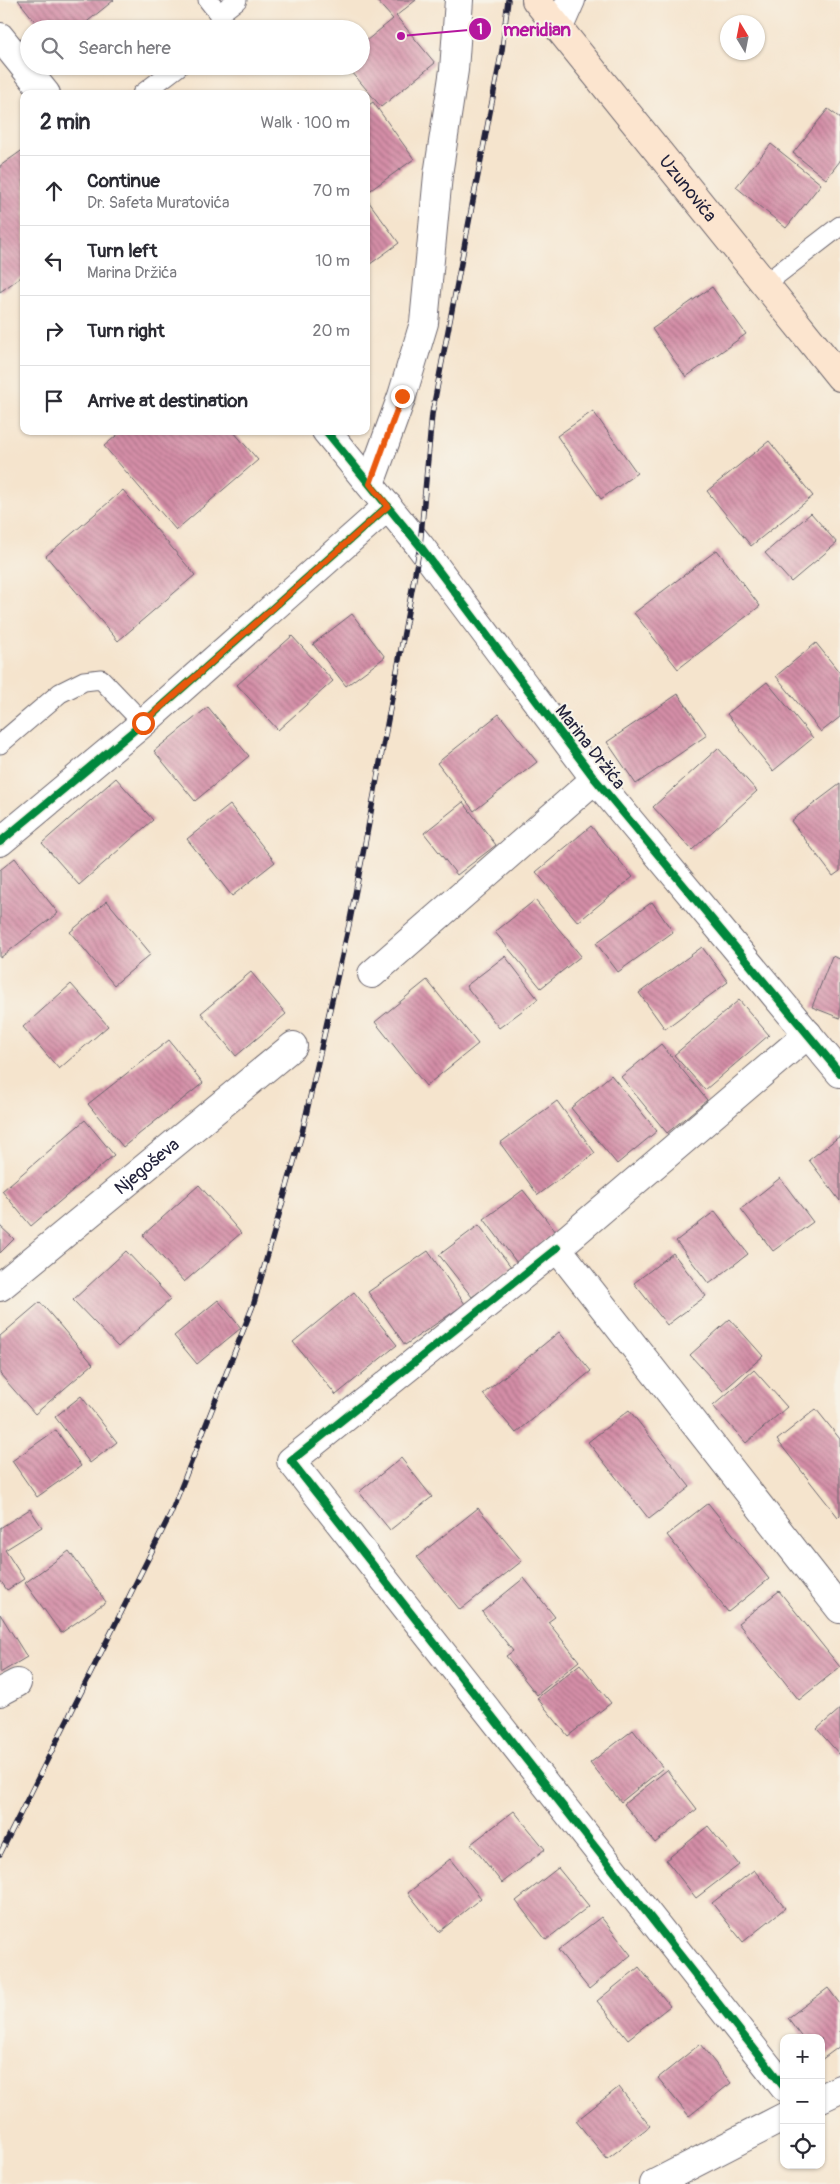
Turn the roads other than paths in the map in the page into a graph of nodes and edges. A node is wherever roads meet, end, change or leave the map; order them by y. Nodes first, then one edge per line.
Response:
1 (237, 0) edge
2 (459, 0) edge
3 (536, 0) edge
4 (571, 0) edge
5 (215, 14) edge
6 (559, 27) junction
7 (4, 50) edge
8 (20, 67) edge
9 (28, 75) edge
10 (167, 75) edge
11 (42, 90) edge
12 (147, 90) edge
13 (840, 226) edge
14 (765, 284) junction
15 (840, 377) edge
16 (329, 435) edge
17 (370, 484) junction
18 (388, 506) junction
19 (143, 723) junction
20 (0, 744) edge
21 (595, 779) junction
22 (0, 842) edge
23 (372, 974) dead end
24 (808, 1034) junction
25 (293, 1046) dead end
26 (840, 1073) edge
27 (557, 1248) junction
28 (0, 1286) edge
29 (840, 1609) edge
30 (780, 2082) edge
31 (840, 2089) edge
32 (825, 2096) edge
33 (780, 2119) edge
34 (654, 2184) edge

1 - 5 lane
2 - 17 street
3 - 6 main road, Uzunovića
4 - 6 street
6 - 14 main road, Uzunovića
7 - 8 street
9 - 11 street
10 - 12 lane
13 - 14 lane
14 - 15 main road, Uzunovića
16 - 17 street, Marina Držića
17 - 18 street, Marina Držića
18 - 19 street
18 - 21 street, Marina Držića
19 - 20 lane
19 - 22 street
21 - 23 street
21 - 24 street, Marina Držića
24 - 26 street, Marina Držića
24 - 27 street
25 - 28 street, Njegoševa
27 - 29 street
27 - 30 street
31 - 32 street
33 - 34 street

